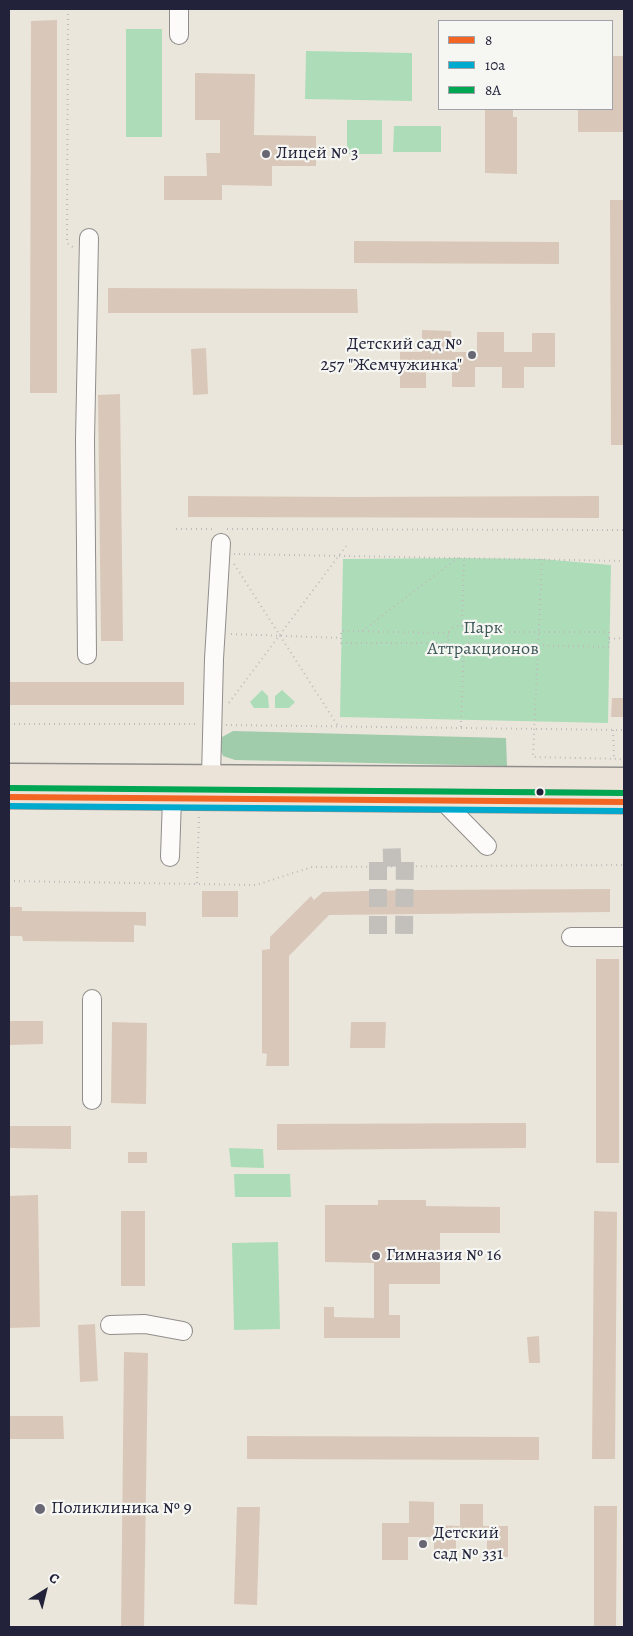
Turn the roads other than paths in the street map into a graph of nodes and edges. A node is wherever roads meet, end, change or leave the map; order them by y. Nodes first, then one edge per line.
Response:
1 (179, 9) edge
2 (179, 35) dead end
3 (89, 238) dead end
4 (223, 539) road end
5 (87, 655) dead end
6 (9, 776) edge
7 (211, 776) junction
8 (624, 779) edge
9 (9, 797) edge
10 (172, 798) junction
11 (442, 800) junction
12 (624, 802) edge
13 (487, 846) dead end
14 (170, 857) dead end
15 (571, 937) dead end
16 (624, 937) edge
17 (92, 1000) dead end
18 (92, 1100) dead end
19 (110, 1325) dead end
20 (182, 1331) dead end

1 - 2 lane
3 - 5 lane
4 - 7 lane
6 - 7 main road
7 - 8 main road
9 - 10 main road
10 - 11 main road
10 - 14 lane
11 - 12 main road
11 - 13 lane
15 - 16 lane
17 - 18 lane
19 - 20 lane

